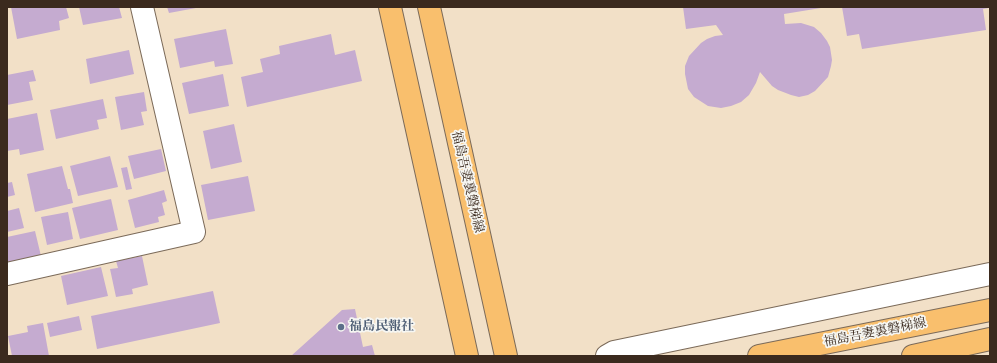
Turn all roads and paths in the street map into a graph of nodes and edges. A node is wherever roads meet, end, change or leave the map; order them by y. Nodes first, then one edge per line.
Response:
1 (142, 7) edge
2 (390, 7) edge
3 (429, 7) edge
4 (7, 274) edge
5 (990, 274) edge
6 (990, 310) edge
7 (990, 339) edge
8 (467, 356) edge
9 (506, 356) edge
10 (607, 356) edge
11 (759, 356) edge
12 (913, 356) edge

1 - 4 street
2 - 8 main road
3 - 9 main road, 福島吾妻裏磐梯線
5 - 10 street
6 - 11 main road, 福島吾妻裏磐梯線
7 - 12 main road

